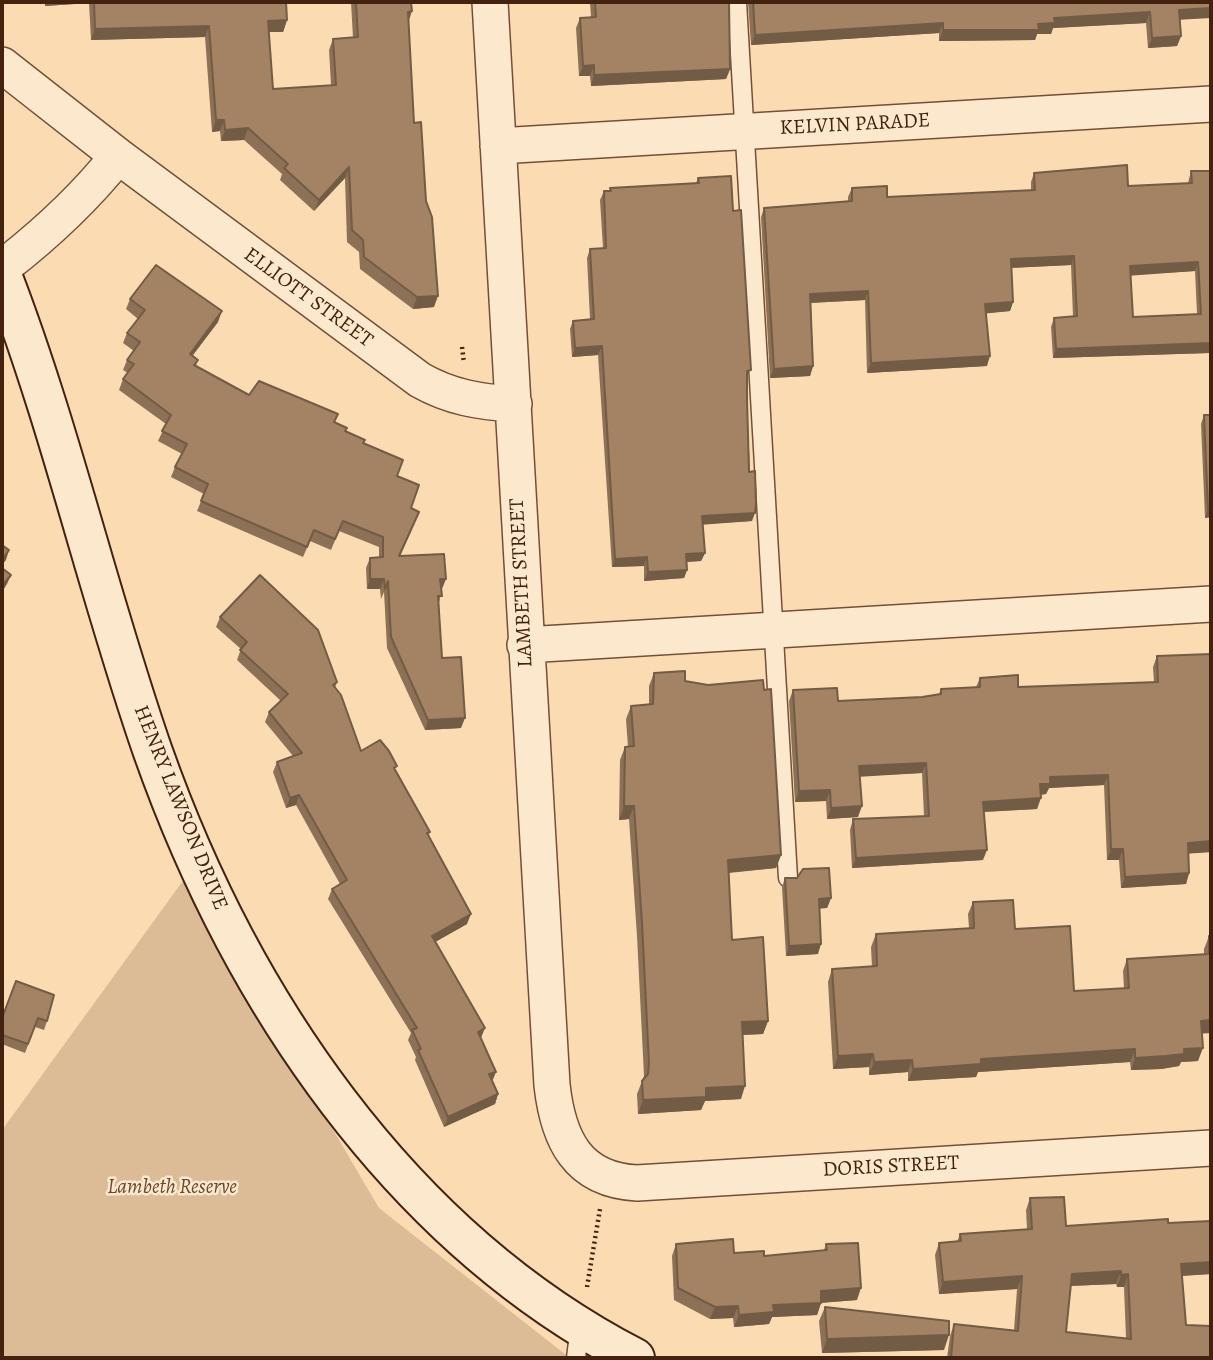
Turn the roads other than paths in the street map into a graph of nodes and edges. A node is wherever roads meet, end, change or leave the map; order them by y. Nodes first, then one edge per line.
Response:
1 (490, 2) edge
2 (737, 2) edge
3 (2, 65) edge
4 (1211, 104) edge
5 (744, 131) junction
6 (498, 146) junction
7 (118, 156) junction
8 (2, 268) edge
9 (2, 275) edge
10 (514, 404) junction
11 (1211, 604) edge
12 (773, 630) junction
13 (525, 645) junction
14 (788, 878) edge
15 (1211, 1148) edge
16 (592, 1168) joint
17 (578, 1342) edge
18 (635, 1358) edge

1 - 6 street, LAMBETH STREET
2 - 5 lane
3 - 7 street, ELLIOTT STREET
4 - 5 street, KELVIN PARADE
5 - 6 street, KELVIN PARADE
5 - 12 lane
6 - 10 street, LAMBETH STREET
7 - 8 street
7 - 10 street, ELLIOTT STREET
9 - 17 main road, HENRY LAWSON DRIVE
10 - 13 street, LAMBETH STREET
11 - 12 street
12 - 13 street
12 - 14 lane
13 - 16 street, LAMBETH STREET
15 - 16 street, DORIS STREET
17 - 18 main road, HENRY LAWSON DRIVE

